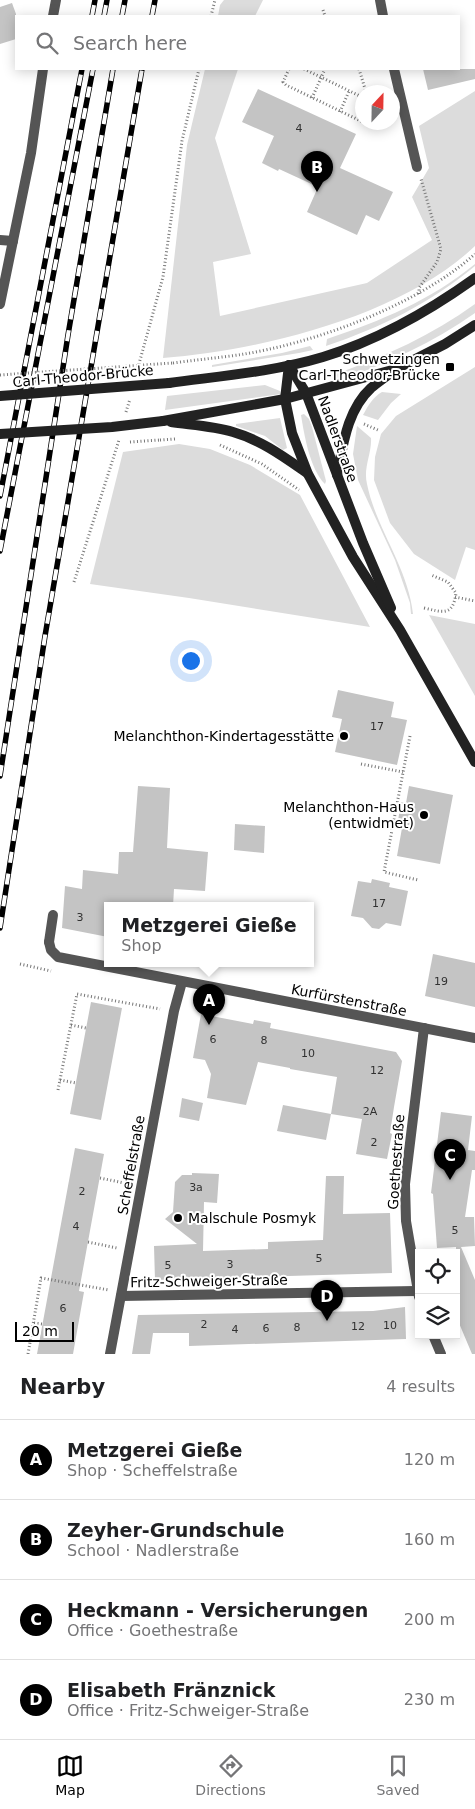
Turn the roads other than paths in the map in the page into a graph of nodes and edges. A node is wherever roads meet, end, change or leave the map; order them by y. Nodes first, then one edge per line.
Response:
1 (56, 0) edge
2 (380, 0) edge
3 (53, 15) edge
4 (383, 15) edge
5 (44, 70) edge
6 (394, 70) edge
7 (417, 167) road end
8 (0, 240) edge
9 (13, 241) junction
10 (475, 278) edge
11 (0, 304) edge
12 (475, 325) edge
13 (289, 365) junction
14 (396, 369) junction
15 (306, 393) junction
16 (0, 396) edge
17 (284, 398) junction
18 (163, 421) junction
19 (0, 434) edge
20 (308, 474) junction
21 (336, 476) junction
22 (400, 630) junction
23 (475, 762) edge
24 (54, 915) dead end
25 (104, 966) edge
26 (108, 967) edge
27 (182, 982) junction
28 (424, 1028) junction
29 (475, 1038) edge
30 (415, 1276) edge
31 (122, 1294) junction
32 (415, 1294) edge
33 (435, 1339) edge
34 (110, 1354) edge
35 (441, 1354) edge

1 - 3 street
2 - 4 street
5 - 9 street
6 - 7 street
8 - 9 street
9 - 11 street
10 - 13 main road, Carl-Theodor-Brücke
12 - 14 main road
13 - 15 main road, Nadlerstraße
13 - 16 main road, Carl-Theodor-Brücke, bridge
13 - 17 main road, Nadlerstraße
14 - 15 main road
14 - 21 main road
15 - 17 main road
15 - 21 main road, Nadlerstraße
17 - 18 main road
17 - 20 main road, Nadlerstraße
18 - 19 main road, bridge
18 - 20 main road
20 - 22 main road, Nadlerstraße
21 - 22 main road, Nadlerstraße
22 - 23 main road, Nadlerstraße
24 - 25 street, Kurfürstenstraße
26 - 27 street, Kurfürstenstraße
27 - 28 street, Kurfürstenstraße
27 - 31 street, Scheffelstraße
28 - 29 street, Kurfürstenstraße
28 - 30 street, Goethestraße
31 - 32 street, Fritz-Schweiger-Straße
31 - 34 street, Scheffelstraße
33 - 35 street

